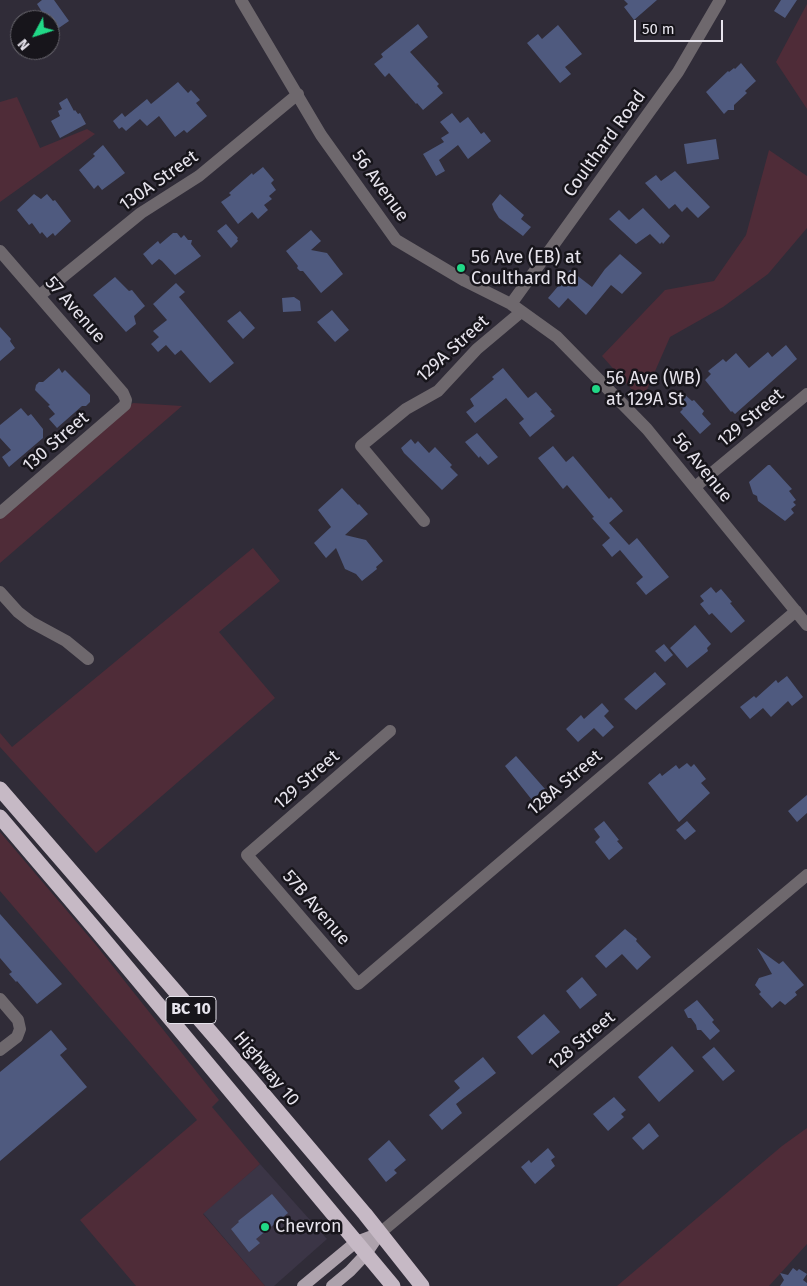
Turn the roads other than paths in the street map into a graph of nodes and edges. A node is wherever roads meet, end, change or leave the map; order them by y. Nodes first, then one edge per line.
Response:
1 (241, 0) edge
2 (720, 0) edge
3 (298, 94) junction
4 (0, 251) edge
5 (40, 296) junction
6 (516, 308) junction
7 (123, 393) joint
8 (807, 394) edge
9 (695, 487) junction
10 (0, 513) edge
11 (424, 521) dead end
12 (0, 592) edge
13 (796, 611) junction
14 (807, 625) edge
15 (88, 659) dead end
16 (390, 731) dead end
17 (0, 789) edge
18 (0, 816) edge
19 (247, 855) joint
20 (807, 875) edge
21 (358, 984) joint
22 (0, 1000) edge
23 (0, 1050) edge
24 (380, 1233) junction
25 (356, 1242) junction
26 (366, 1254) junction
27 (303, 1286) edge
28 (332, 1286) edge
29 (392, 1286) edge
30 (422, 1286) edge

1 - 3 street, 56 Avenue
2 - 6 street, Coulthard Road
3 - 5 street, 130A Street
3 - 6 street, 56 Avenue
4 - 5 street, 57 Avenue
5 - 7 street, 57 Avenue
6 - 9 street, 56 Avenue
6 - 11 street, 129A Street
7 - 10 street, 130 Street
8 - 9 street, 129 Street
9 - 13 street, 56 Avenue
12 - 15 street
13 - 14 street, 56 Avenue
13 - 21 street, 128A Street
16 - 19 street, 129 Street
17 - 24 highway, Highway 10 / BC 10
18 - 25 highway, BC 10
19 - 21 street, 57B Avenue
20 - 24 street, 128 Street
22 - 23 street
24 - 25 main road, 128 Street
24 - 26 main road, 128 Street
24 - 30 highway, Highway 10 / BC 10
25 - 26 highway, BC 10
25 - 27 main road, 128 Street
26 - 28 main road, 128 Street
26 - 29 highway, BC 10

